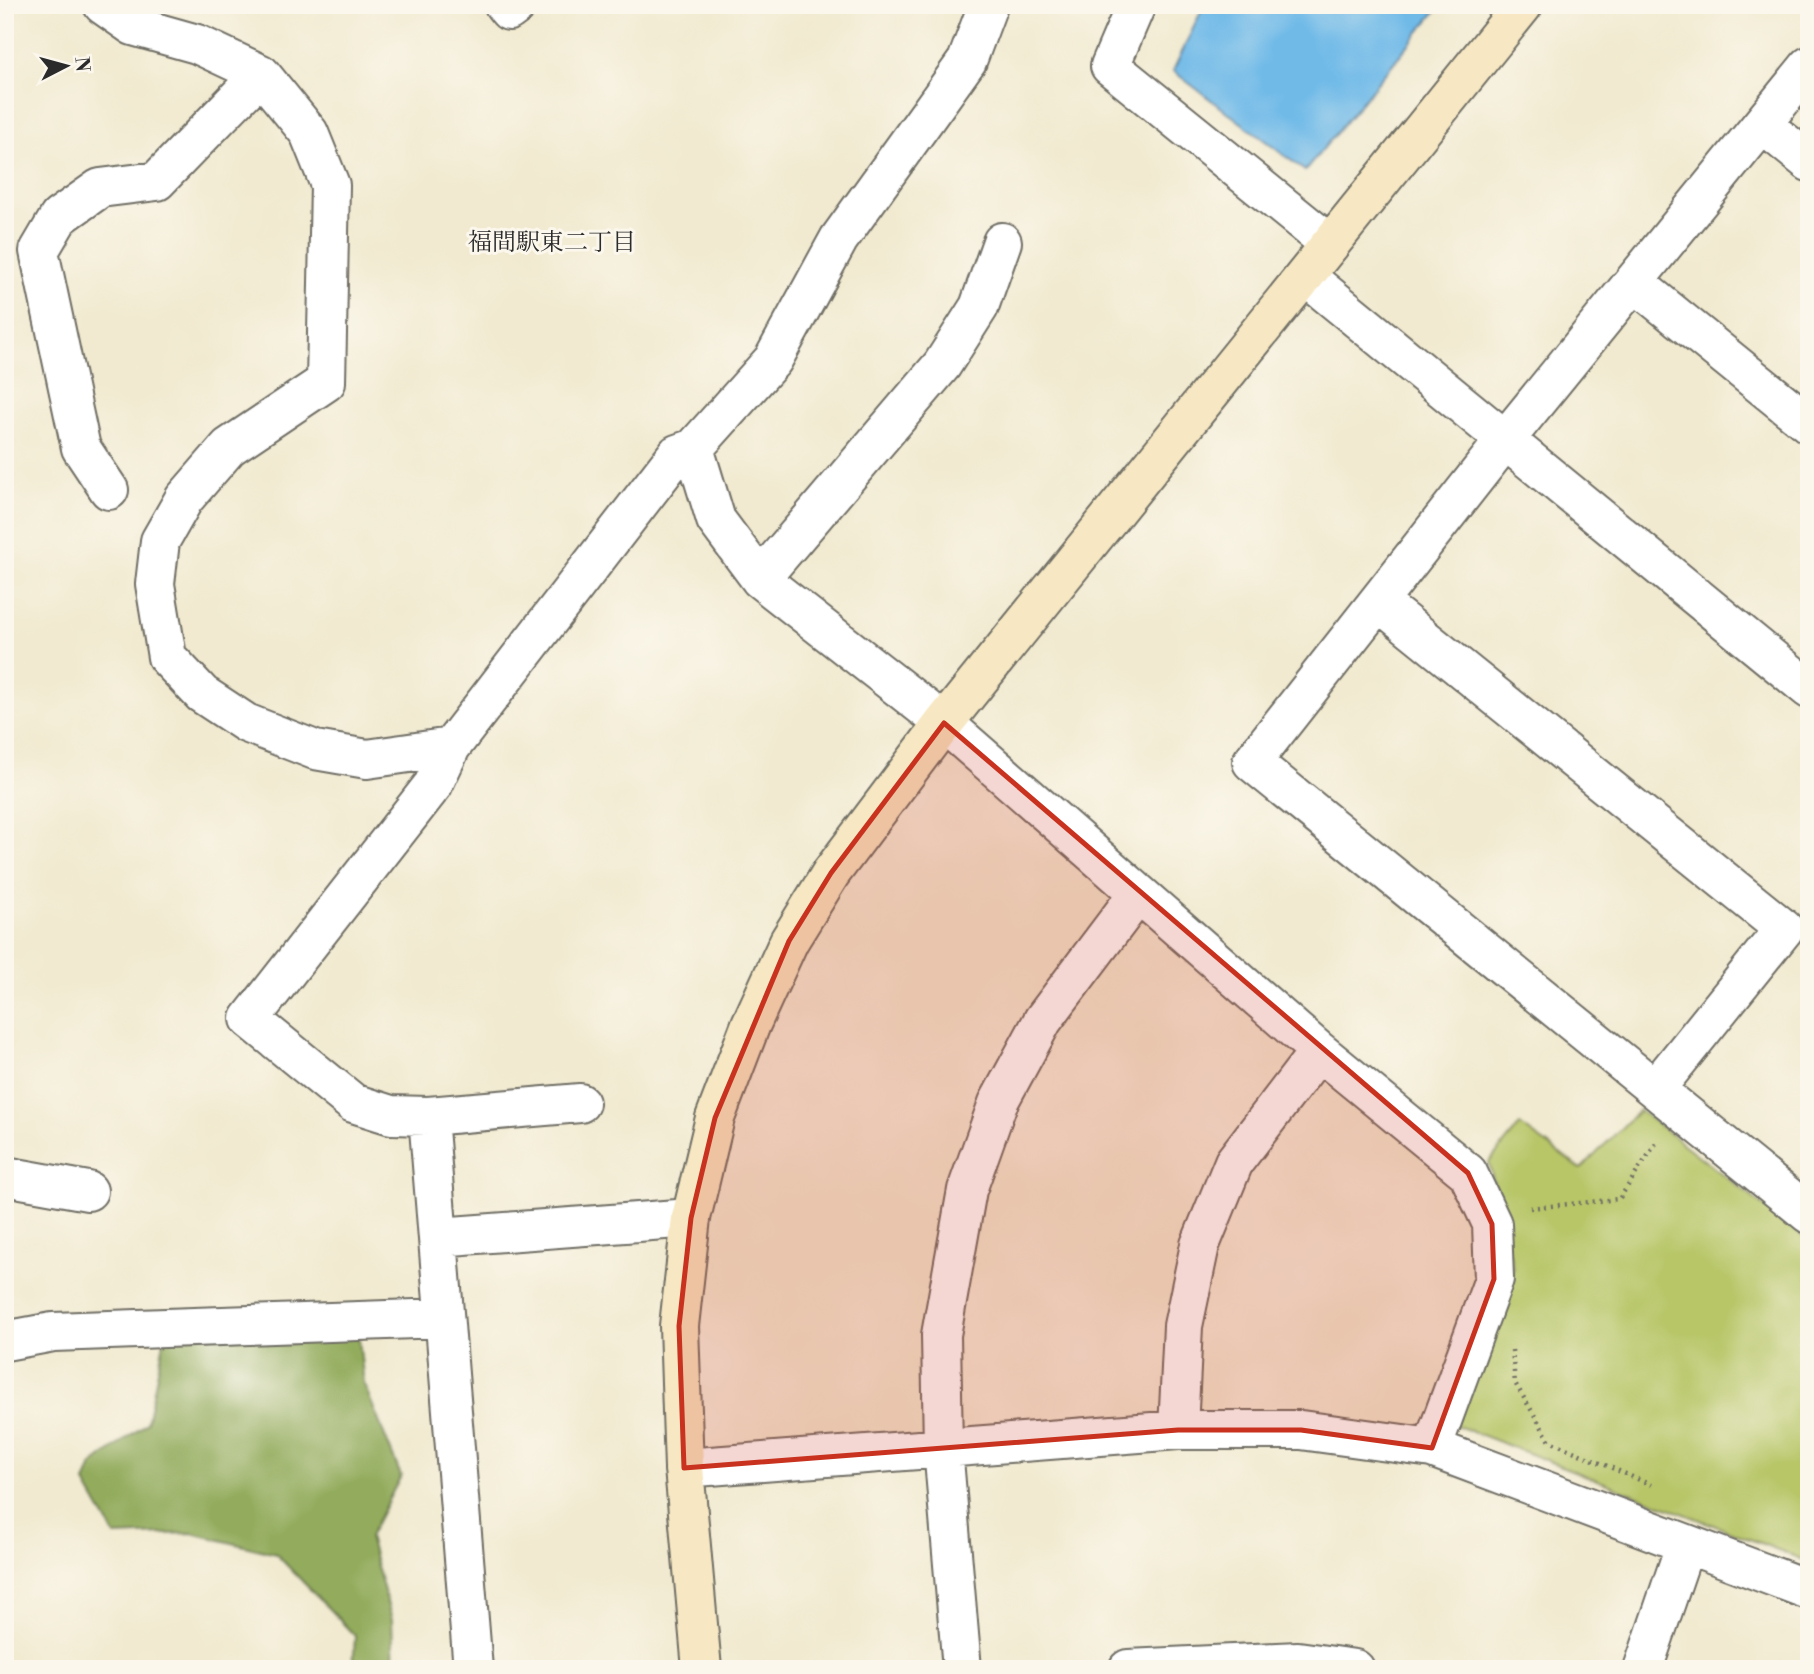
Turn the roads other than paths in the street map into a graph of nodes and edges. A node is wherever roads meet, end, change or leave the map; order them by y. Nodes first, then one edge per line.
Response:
1 (103, 5) edge
2 (504, 5) edge
3 (517, 5) edge
4 (988, 5) edge
5 (1136, 5) edge
6 (1523, 5) edge
7 (1809, 66) edge
8 (261, 74) junction
9 (1762, 124) junction
10 (1809, 162) edge
11 (1002, 243) dead end
12 (1330, 244) junction
13 (1305, 276) junction
14 (1636, 283) junction
15 (1809, 424) edge
16 (1506, 440) junction
17 (694, 448) junction
18 (109, 490) dead end
19 (760, 579) junction
20 (1380, 603) junction
21 (1809, 688) edge
22 (944, 723) junction
23 (451, 747) junction
24 (1138, 894) junction
25 (1319, 1051) junction
26 (1668, 1099) junction
27 (580, 1103) dead end
28 (428, 1116) junction
29 (5, 1176) edge
30 (88, 1191) dead end
31 (1809, 1214) edge
32 (691, 1218) junction
33 (438, 1237) junction
34 (443, 1318) junction
35 (5, 1341) edge
36 (1178, 1430) junction
37 (943, 1448) junction
38 (1432, 1448) junction
39 (684, 1468) junction
40 (1685, 1546) junction
41 (1809, 1590) edge
42 (1204, 1666) edge
43 (473, 1669) edge
44 (702, 1669) edge
45 (962, 1669) edge
46 (1128, 1669) edge
47 (1356, 1669) edge
48 (1643, 1669) edge

1 - 8 street
2 - 3 street
4 - 17 street
5 - 12 street
6 - 12 street
7 - 9 street
8 - 18 street
8 - 23 street
9 - 10 street
9 - 14 street
11 - 19 street
12 - 13 street
13 - 16 street
13 - 22 street
14 - 15 street
14 - 16 street
16 - 20 street
16 - 21 street
17 - 19 street
17 - 23 street
19 - 22 street
20 - 26 street
20 - 26 street
22 - 24 street
22 - 32 street
23 - 28 street
24 - 25 street
24 - 37 street
25 - 36 street
25 - 38 street
26 - 31 street
27 - 28 street
28 - 33 street
29 - 30 street
32 - 33 street
32 - 39 street
33 - 34 street
34 - 35 street
34 - 43 street
36 - 37 street
36 - 38 street
37 - 39 street
37 - 45 street
38 - 40 street
39 - 44 street
40 - 41 street
40 - 48 street
42 - 46 street
42 - 47 street

